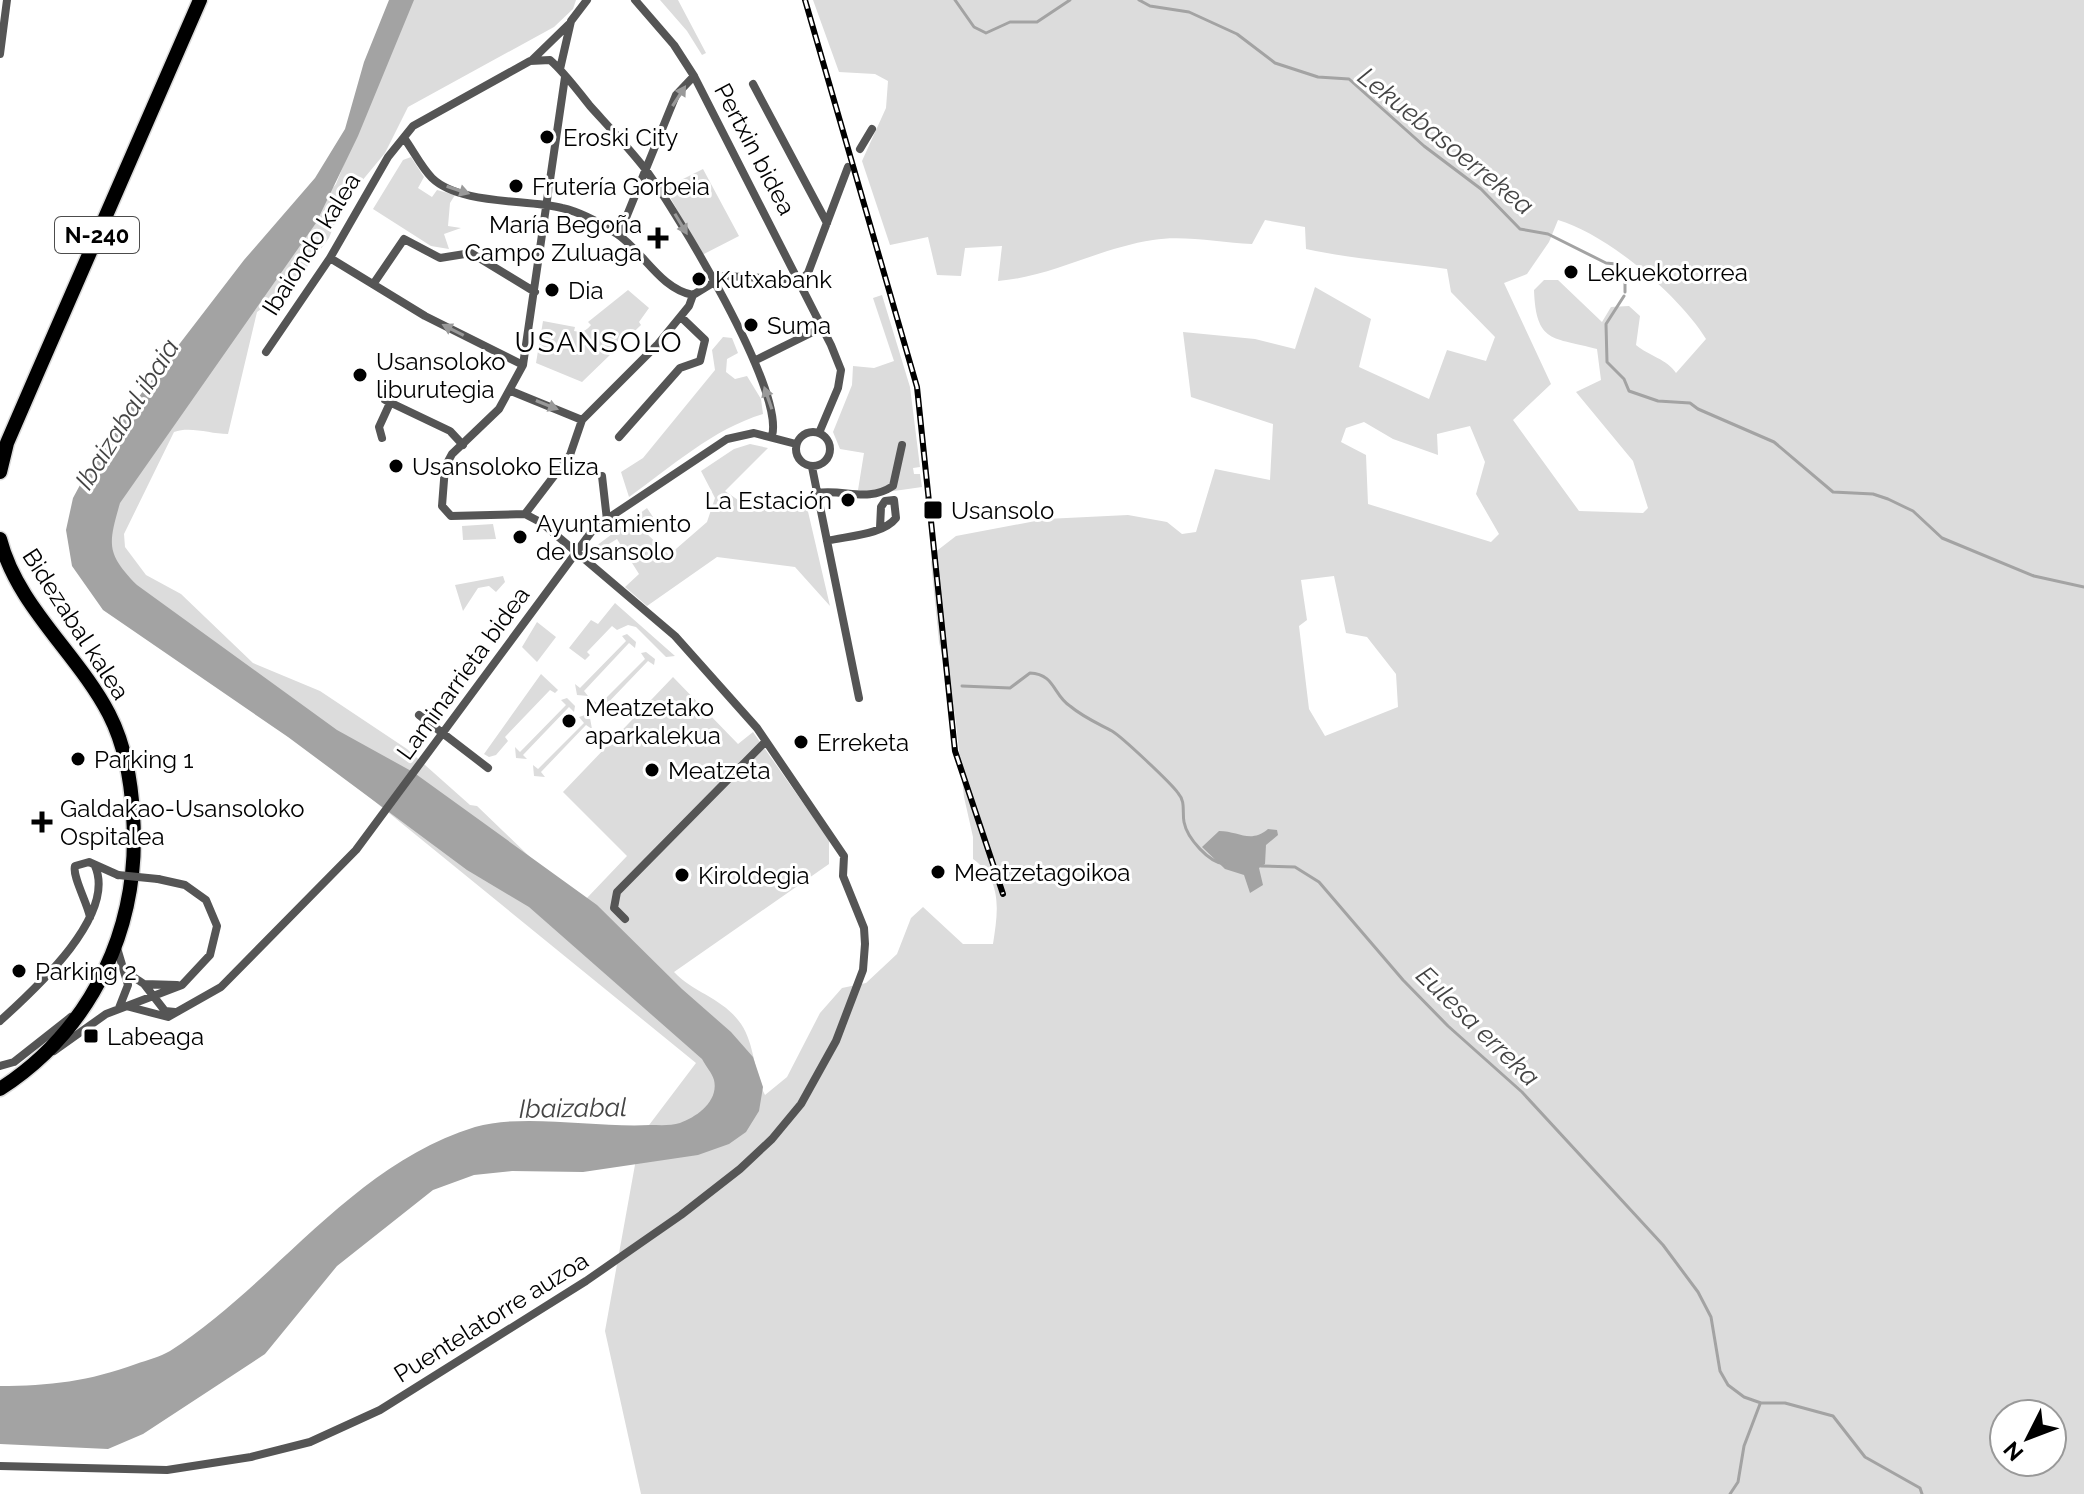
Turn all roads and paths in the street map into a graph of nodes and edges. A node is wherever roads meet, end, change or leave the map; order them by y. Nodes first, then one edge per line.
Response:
1 (7, 0) edge
2 (200, 0) edge
3 (587, 0) edge
4 (635, 0) edge
5 (571, 21) junction
6 (568, 35) junction
7 (0, 54) edge
8 (534, 60) junction
9 (563, 73) junction
10 (694, 76) junction
11 (753, 84) dead end
12 (872, 129) dead end
13 (404, 138) junction
14 (860, 149) dead end
15 (848, 167) dead end
16 (645, 170) junction
17 (548, 205) junction
18 (827, 223) junction
19 (619, 235) junction
20 (330, 258) junction
21 (804, 277) junction
22 (713, 281) junction
23 (374, 283) junction
24 (535, 292) junction
25 (693, 295) junction
26 (681, 317) junction
27 (823, 327) junction
28 (266, 352) dead end
29 (754, 361) junction
30 (523, 365) junction
31 (511, 391) junction
32 (582, 420) junction
33 (819, 433) junction
34 (772, 436) junction
35 (619, 437) dead end
36 (382, 438) dead end
37 (796, 444) junction
38 (463, 445) junction
39 (902, 445) dead end
40 (812, 467) junction
41 (0, 472) edge
42 (602, 476) dead end
43 (817, 493) junction
44 (525, 514) junction
45 (607, 520) junction
46 (880, 528) dead end
47 (0, 539) edge
48 (827, 541) junction
49 (577, 553) junction
50 (859, 698) dead end
51 (419, 715) dead end
52 (443, 734) junction
53 (766, 741) junction
54 (488, 768) dead end
55 (95, 866) junction
56 (118, 875) junction
57 (96, 880) junction
58 (78, 883) junction
59 (90, 917) junction
60 (625, 919) dead end
61 (117, 948) junction
62 (126, 972) junction
63 (144, 984) junction
64 (182, 985) junction
65 (91, 997) junction
66 (155, 1001) junction
67 (123, 1007) junction
68 (176, 1012) junction
69 (152, 1014) junction
70 (72, 1016) junction
71 (0, 1021) edge
72 (0, 1066) edge
73 (34, 1066) junction
74 (0, 1079) edge
75 (0, 1089) edge
76 (0, 1466) edge

1 - 7 street
2 - 41 highway, N-240
3 - 5 street
4 - 10 street, Pertxin bidea
5 - 6 street
5 - 8 street
6 - 8 street
6 - 9 street
8 - 9 street
8 - 13 street, Ibaiondo kalea
9 - 16 street
9 - 17 street
16 -> 10 street
10 - 21 street, Pertxin bidea
11 - 18 street, Pertxin bidea
12 - 14 street
13 -> 17 street
13 - 20 street, Ibaiondo kalea
15 - 18 street
16 - 19 street
16 -> 22 street
17 - 19 street
17 - 24 street
18 - 21 street
19 - 25 street
20 - 23 street
20 - 28 street, Ibaiondo kalea
21 - 22 street
21 - 27 street, Pertxin bidea
22 - 25 street
22 - 29 street
23 - 24 street
30 -> 23 street
24 - 30 street
25 - 26 street
26 - 32 street
26 - 35 street
27 - 29 street
27 - 33 street, Pertxin bidea
34 -> 29 street
30 - 31 street
31 -> 32 street
31 - 38 street
32 - 44 street
33 - 37 street
33 - 40 street
34 - 37 street, Laminarrieta bidea
34 - 45 street, Laminarrieta bidea
36 - 38 street
37 - 40 street
38 - 44 street
39 - 43 street
40 - 43 street
42 - 45 street
43 - 48 street
44 - 49 street
45 - 49 street, Laminarrieta bidea
46 - 48 street
47 - 61 highway, Bidezabal kalea
48 - 50 street
49 - 52 street, Laminarrieta bidea
49 - 53 street
51 - 52 street
52 - 54 street
52 - 68 street, Laminarrieta bidea
53 - 60 street
53 - 76 street, Puentelatorre auzoa
55 - 56 street
55 - 57 street
55 - 58 street
56 - 57 street
56 - 64 street, bridge
57 - 58 street
57 - 59 street
58 - 59 street
59 - 71 street
61 - 62 street
61 - 65 highway, Bidezabal kalea
62 - 63 street
62 - 67 street
63 - 64 street
63 - 66 street
64 - 66 street
65 - 70 highway
65 - 73 highway
66 - 67 street
66 - 68 street
66 - 69 street
67 - 69 street
67 - 73 street
68 - 69 street
70 - 72 street
70 - 74 highway
73 - 75 highway

